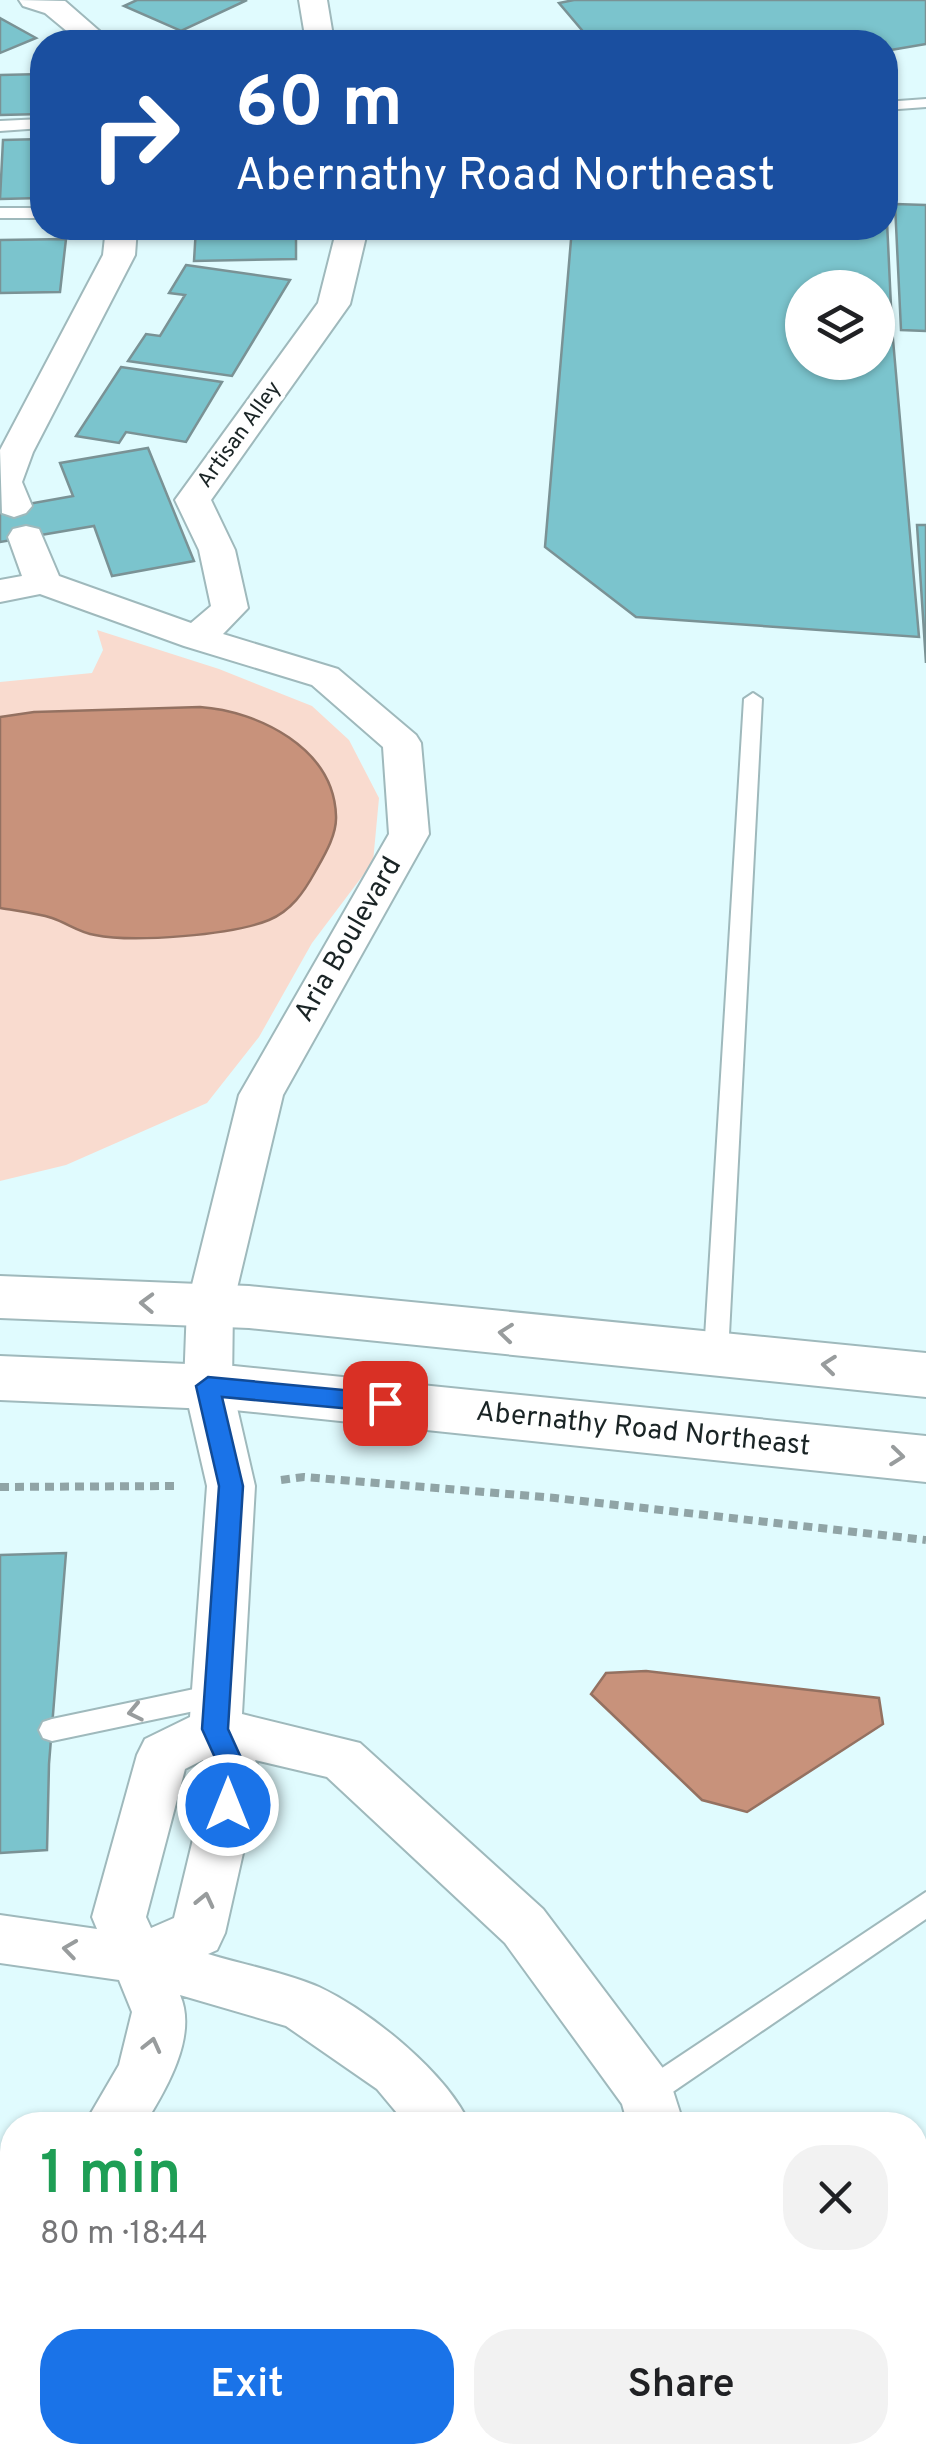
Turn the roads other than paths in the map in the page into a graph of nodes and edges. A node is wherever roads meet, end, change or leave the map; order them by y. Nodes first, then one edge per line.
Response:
1 (34, 0) edge
2 (312, 0) edge
3 (83, 30) edge
4 (318, 30) edge
5 (926, 103) edge
6 (898, 105) edge
7 (30, 125) edge
8 (0, 126) edge
9 (0, 213) edge
10 (30, 213) edge
11 (121, 240) edge
12 (349, 240) edge
13 (8, 451) edge
14 (43, 583) junction
15 (0, 591) edge
16 (198, 638) junction
17 (752, 699) dead end
18 (0, 1297) edge
19 (210, 1305) junction
20 (716, 1354) junction
21 (926, 1375) edge
22 (0, 1378) edge
23 (208, 1386) junction
24 (926, 1459) edge
25 (216, 1712) junction
26 (52, 1730) dead end
27 (926, 1904) edge
28 (0, 1938) edge
29 (139, 1959) junction
30 (652, 2109) edge
31 (120, 2112) edge
32 (431, 2112) edge

1 - 3 street
2 - 4 street
5 - 6 lane
7 - 8 lane
9 - 10 lane
11 - 13 street
12 - 16 street, Artisan Alley
13 - 14 street
14 - 15 street
14 - 16 street, Aria Boulevard
16 - 19 street, Aria Boulevard
17 - 20 lane
19 -> 18 main road
20 -> 19 main road
19 - 23 street, Aria Boulevard
21 -> 20 main road
22 - 23 main road, Abernathy Road Northeast
23 -> 24 main road, Abernathy Road Northeast
23 - 25 street, Aria Boulevard
25 -> 26 lane
25 - 29 street
29 -> 25 street
25 - 30 street
27 - 30 lane
29 -> 28 street
31 -> 29 street
29 - 32 street

